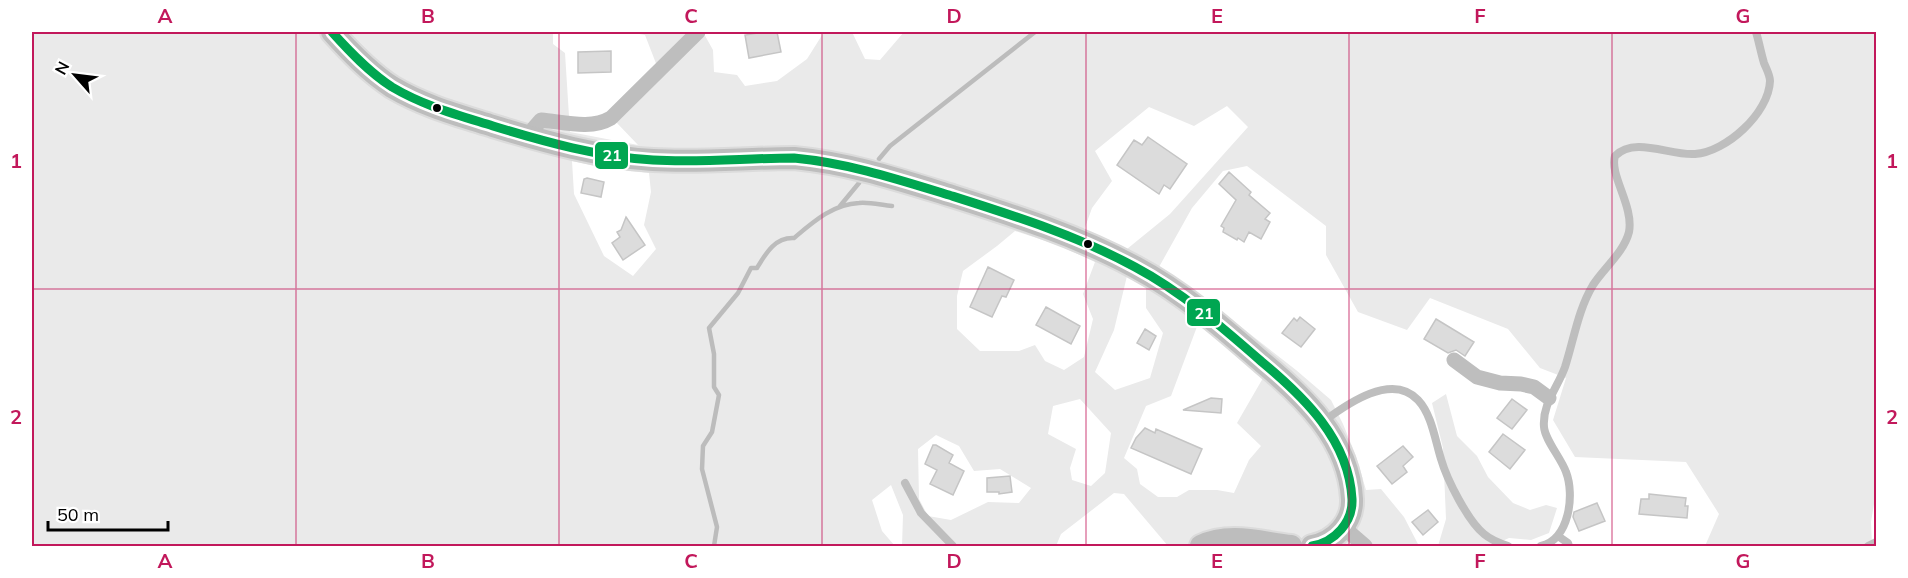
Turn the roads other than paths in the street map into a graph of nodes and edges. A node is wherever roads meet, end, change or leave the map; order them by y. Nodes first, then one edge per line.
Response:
1 (332, 32) edge
2 (699, 32) edge
3 (1756, 32) edge
4 (531, 137) junction
5 (1454, 360) dead end
6 (1549, 398) junction
7 (1323, 422) junction
8 (905, 483) dead end
9 (1343, 528) junction
10 (1558, 536) junction
11 (1876, 542) edge
12 (953, 546) edge
13 (1201, 546) edge
14 (1291, 546) edge
15 (1312, 546) edge
16 (1365, 546) edge
17 (1508, 546) edge
18 (1541, 546) edge
19 (1569, 546) edge
20 (1868, 546) edge

1 - 4 main road
2 - 4 street
3 - 6 lane
4 - 7 main road
5 - 6 street
6 - 10 lane
7 - 9 main road
7 - 17 lane
8 - 12 lane
9 - 15 main road
9 - 16 street
10 - 18 lane
10 - 19 lane
11 - 20 lane
13 - 14 main road

